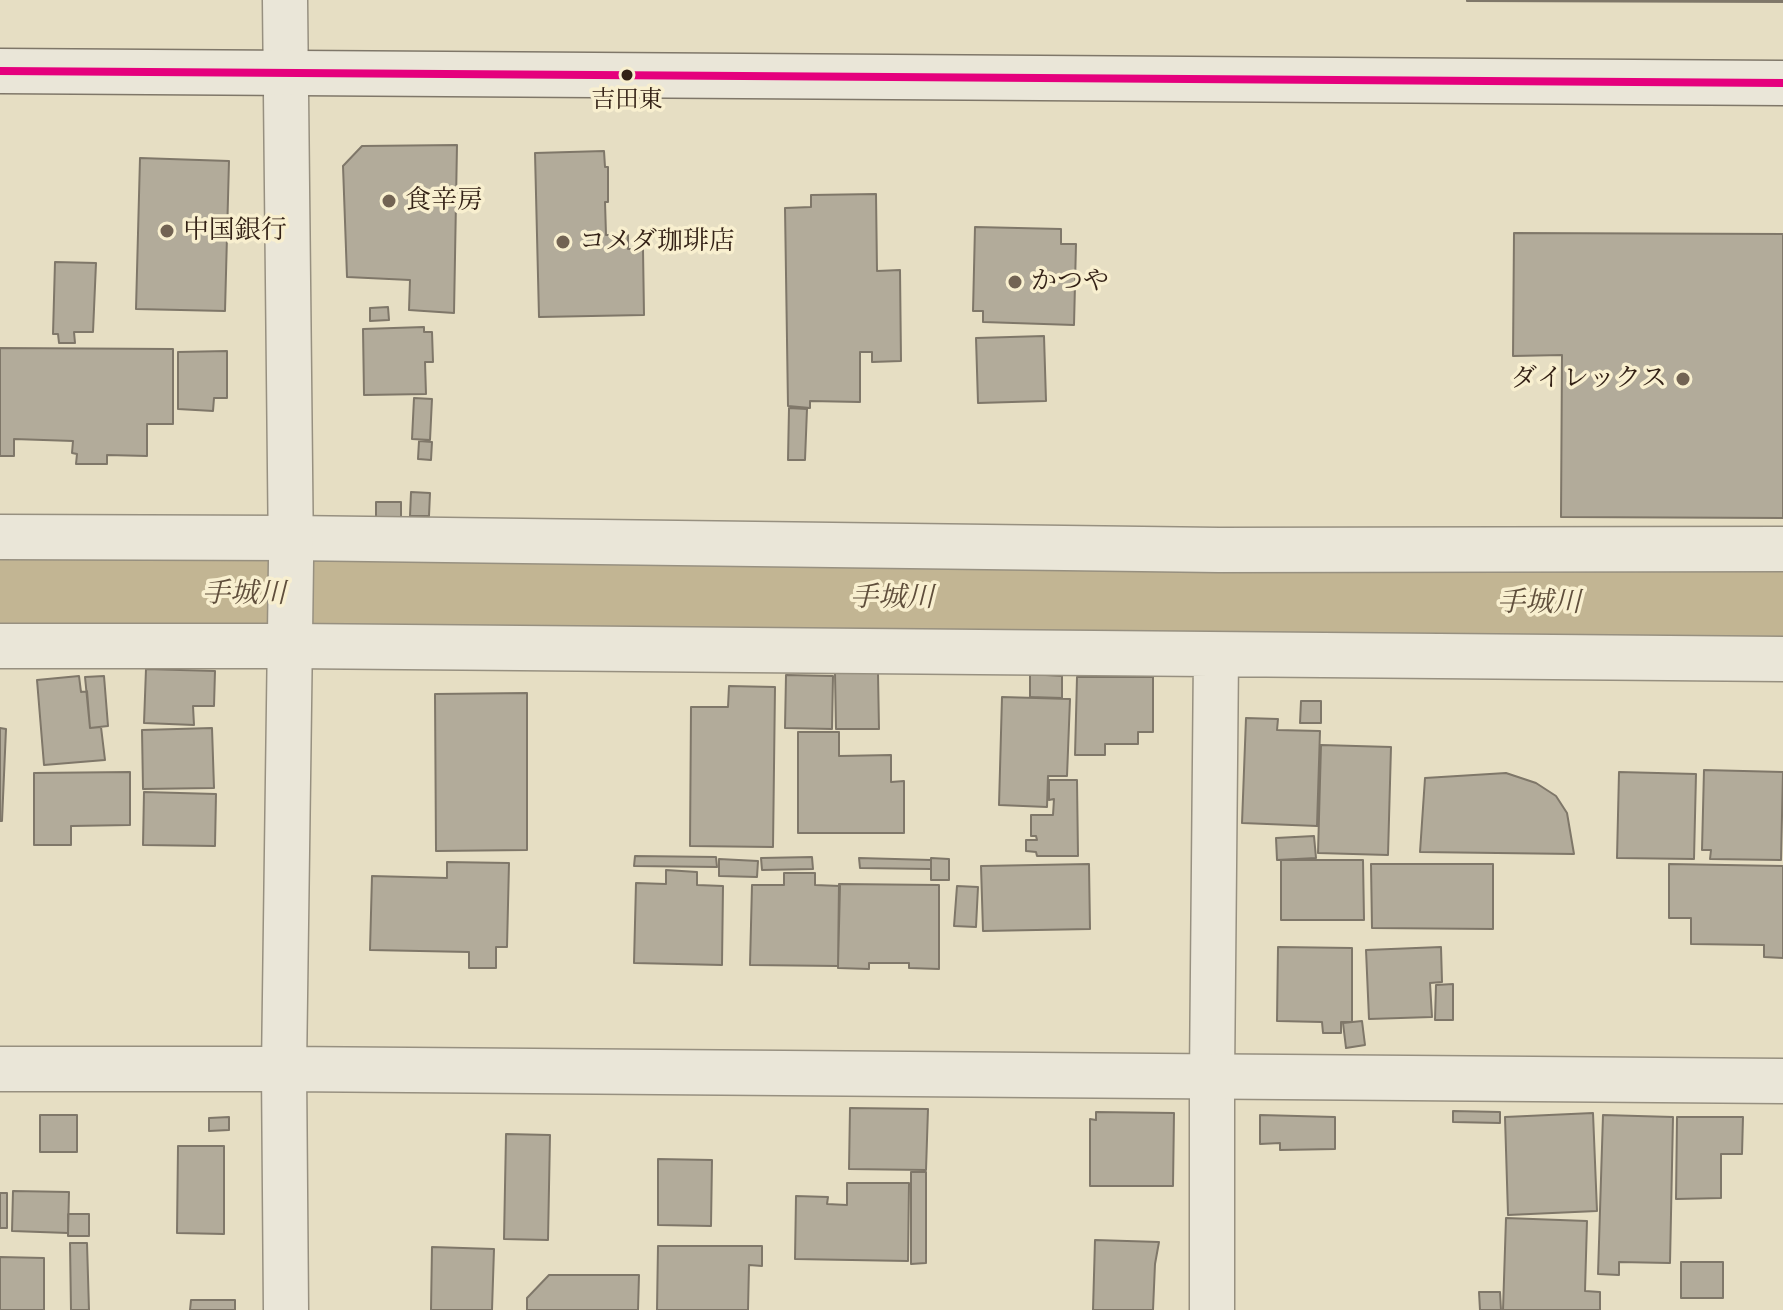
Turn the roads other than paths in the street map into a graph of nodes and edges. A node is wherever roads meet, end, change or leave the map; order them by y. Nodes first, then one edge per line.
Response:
1 (285, 0) edge
2 (0, 71) edge
3 (284, 73) junction
4 (1783, 83) edge
5 (0, 537) edge
6 (1783, 549) edge
7 (291, 550) junction
8 (290, 635) junction
9 (0, 646) edge
10 (1216, 655) junction
11 (1783, 659) edge
12 (0, 1069) edge
13 (284, 1069) junction
14 (1212, 1077) junction
15 (1783, 1081) edge
16 (286, 1310) edge
17 (1212, 1310) edge

1 - 3 street
2 - 3 street
3 - 4 street
3 - 7 street
5 - 7 street
6 - 7 street
7 - 8 street
8 - 9 street
8 - 10 street
8 - 13 street
10 - 11 street
10 - 14 street
12 - 13 street
13 - 14 street
13 - 16 street
14 - 15 street
14 - 17 street

